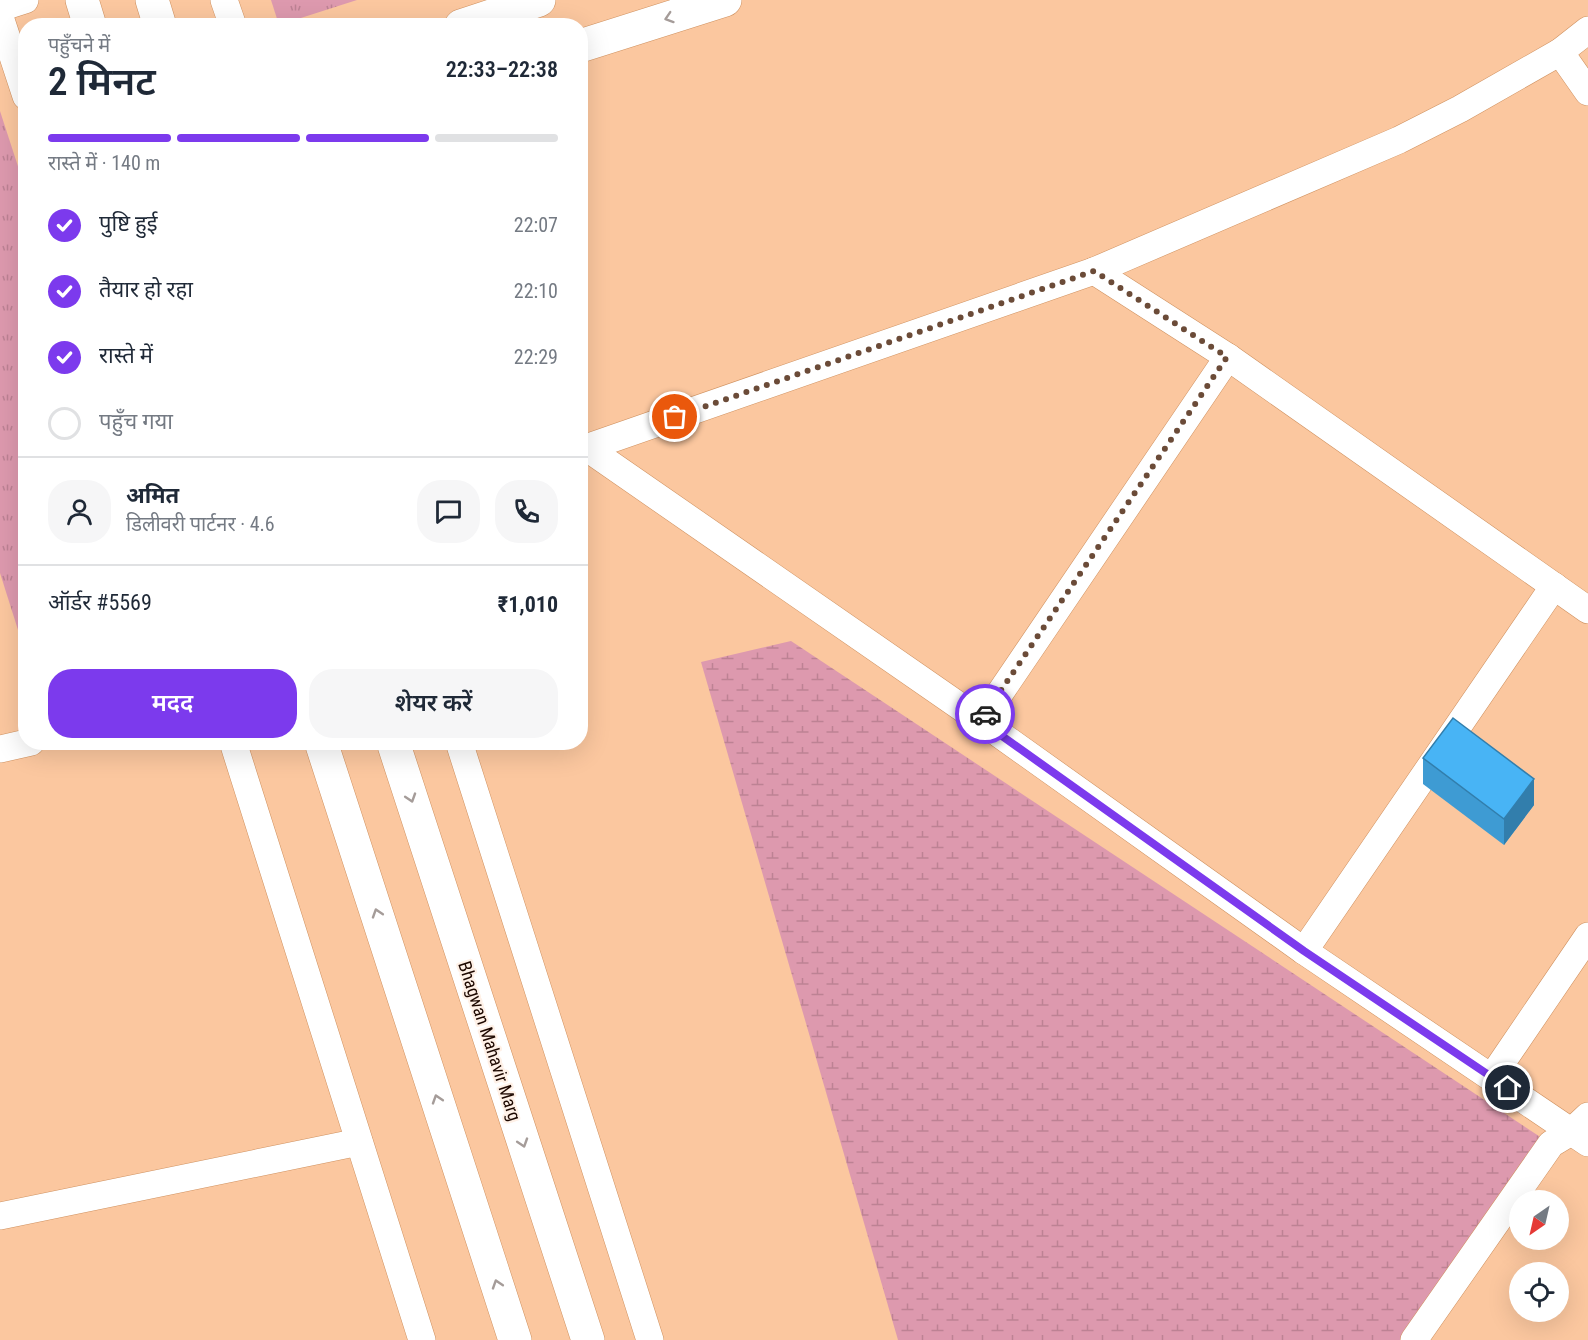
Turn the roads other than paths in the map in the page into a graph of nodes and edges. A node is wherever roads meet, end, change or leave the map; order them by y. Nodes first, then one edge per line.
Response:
1 (25, 0) edge
2 (82, 0) edge
3 (152, 0) edge
4 (225, 0) edge
5 (539, 0) edge
6 (725, 0) edge
7 (0, 8) edge
8 (0, 17) edge
9 (88, 18) edge
10 (158, 18) edge
11 (231, 18) edge
12 (485, 18) edge
13 (1588, 30) edge
14 (588, 43) edge
15 (1560, 52) junction
16 (18, 72) edge
17 (1588, 92) edge
18 (1094, 271) junction
19 (1227, 357) junction
20 (588, 448) edge
21 (588, 452) edge
22 (1554, 586) junction
23 (1588, 610) edge
24 (981, 721) junction
25 (18, 745) edge
26 (0, 749) edge
27 (235, 750) edge
28 (324, 750) edge
29 (396, 750) edge
30 (462, 750) edge
31 (1588, 936) edge
32 (1304, 951) junction
33 (1492, 1077) junction
34 (1583, 1130) edge
35 (359, 1142) junction
36 (0, 1216) edge
37 (422, 1340) edge
38 (515, 1340) edge
39 (588, 1340) edge
40 (650, 1340) edge
41 (1414, 1340) edge

1 - 7 street
2 - 9 main road
3 - 10 main road
4 - 11 street
5 - 12 main road
6 -> 14 main road
8 - 16 street
13 - 15 street
15 - 17 street
15 - 18 street
18 - 19 street
18 - 20 street
19 - 22 street
19 - 24 street
21 - 24 street
22 - 23 street
22 - 32 street
24 - 32 street
25 - 26 street
27 - 35 street
38 -> 28 main road
29 -> 39 main road, Bhagwan Mahavir Marg
30 - 40 street
31 - 33 street
32 - 33 street
33 - 34 street
34 - 41 street
35 - 36 street
35 - 37 street

